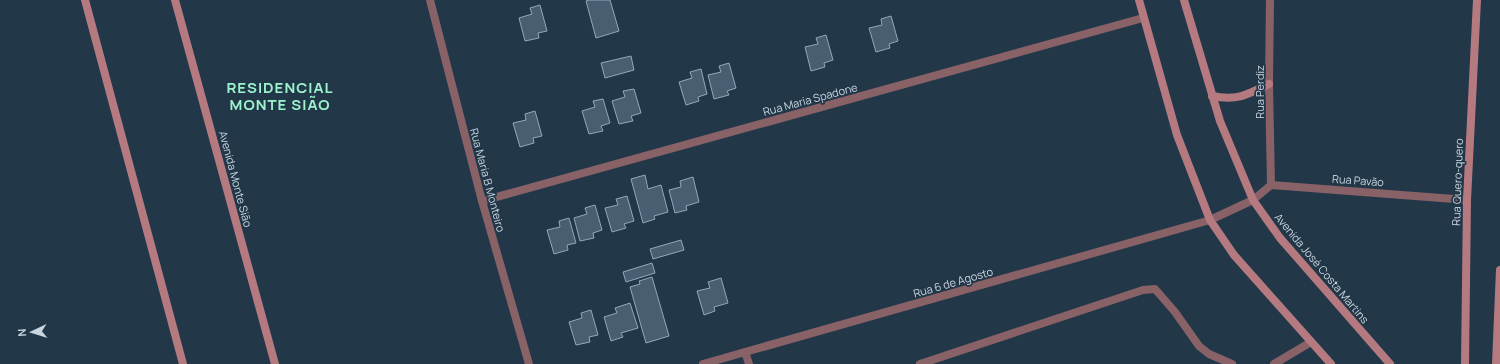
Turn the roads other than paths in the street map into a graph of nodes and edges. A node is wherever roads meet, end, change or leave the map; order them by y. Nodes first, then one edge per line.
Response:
1 (85, 0) edge
2 (175, 0) edge
3 (430, 0) edge
4 (1139, 0) edge
5 (1184, 0) edge
6 (1270, 0) edge
7 (1477, 0) edge
8 (1143, 18) junction
9 (1269, 84) junction
10 (1212, 96) junction
11 (1270, 184) junction
12 (1253, 200) junction
13 (1467, 200) junction
14 (482, 201) junction
15 (1210, 220) junction
16 (1500, 270) edge
17 (1311, 342) junction
18 (745, 352) junction
19 (1209, 354) junction
20 (183, 364) edge
21 (275, 364) edge
22 (529, 364) edge
23 (703, 364) edge
24 (749, 364) edge
25 (920, 364) edge
26 (1214, 364) edge
27 (1232, 364) edge
28 (1274, 364) edge
29 (1331, 364) edge
30 (1390, 364) edge
31 (1465, 364) edge
32 (1496, 364) edge

1 - 20 street
2 - 21 street, Avenida Monte Sião
3 - 14 street, Rua Maria B Monteiro
4 - 8 street
5 - 10 street, Avenida José Costa Martins
6 - 9 street, Rua Perdiz
7 - 13 street, Rua Quero-quero
8 - 14 street, Rua Maria Spadone
8 - 15 street
9 - 10 street
9 - 11 street, Rua Perdiz
10 - 12 street, Avenida José Costa Martins
11 - 12 street
11 - 13 street, Rua Pavão
12 - 15 street, Rua 6 de Agosto
12 - 30 street, Avenida José Costa Martins
13 - 31 street, Rua Quero-quero
14 - 22 street, Rua Maria B Monteiro
15 - 17 street
15 - 18 street, Rua 6 de Agosto
16 - 32 street
17 - 28 street
17 - 29 street
18 - 23 street, Rua 6 de Agosto
18 - 24 street
19 - 25 street
19 - 26 street
19 - 27 street

